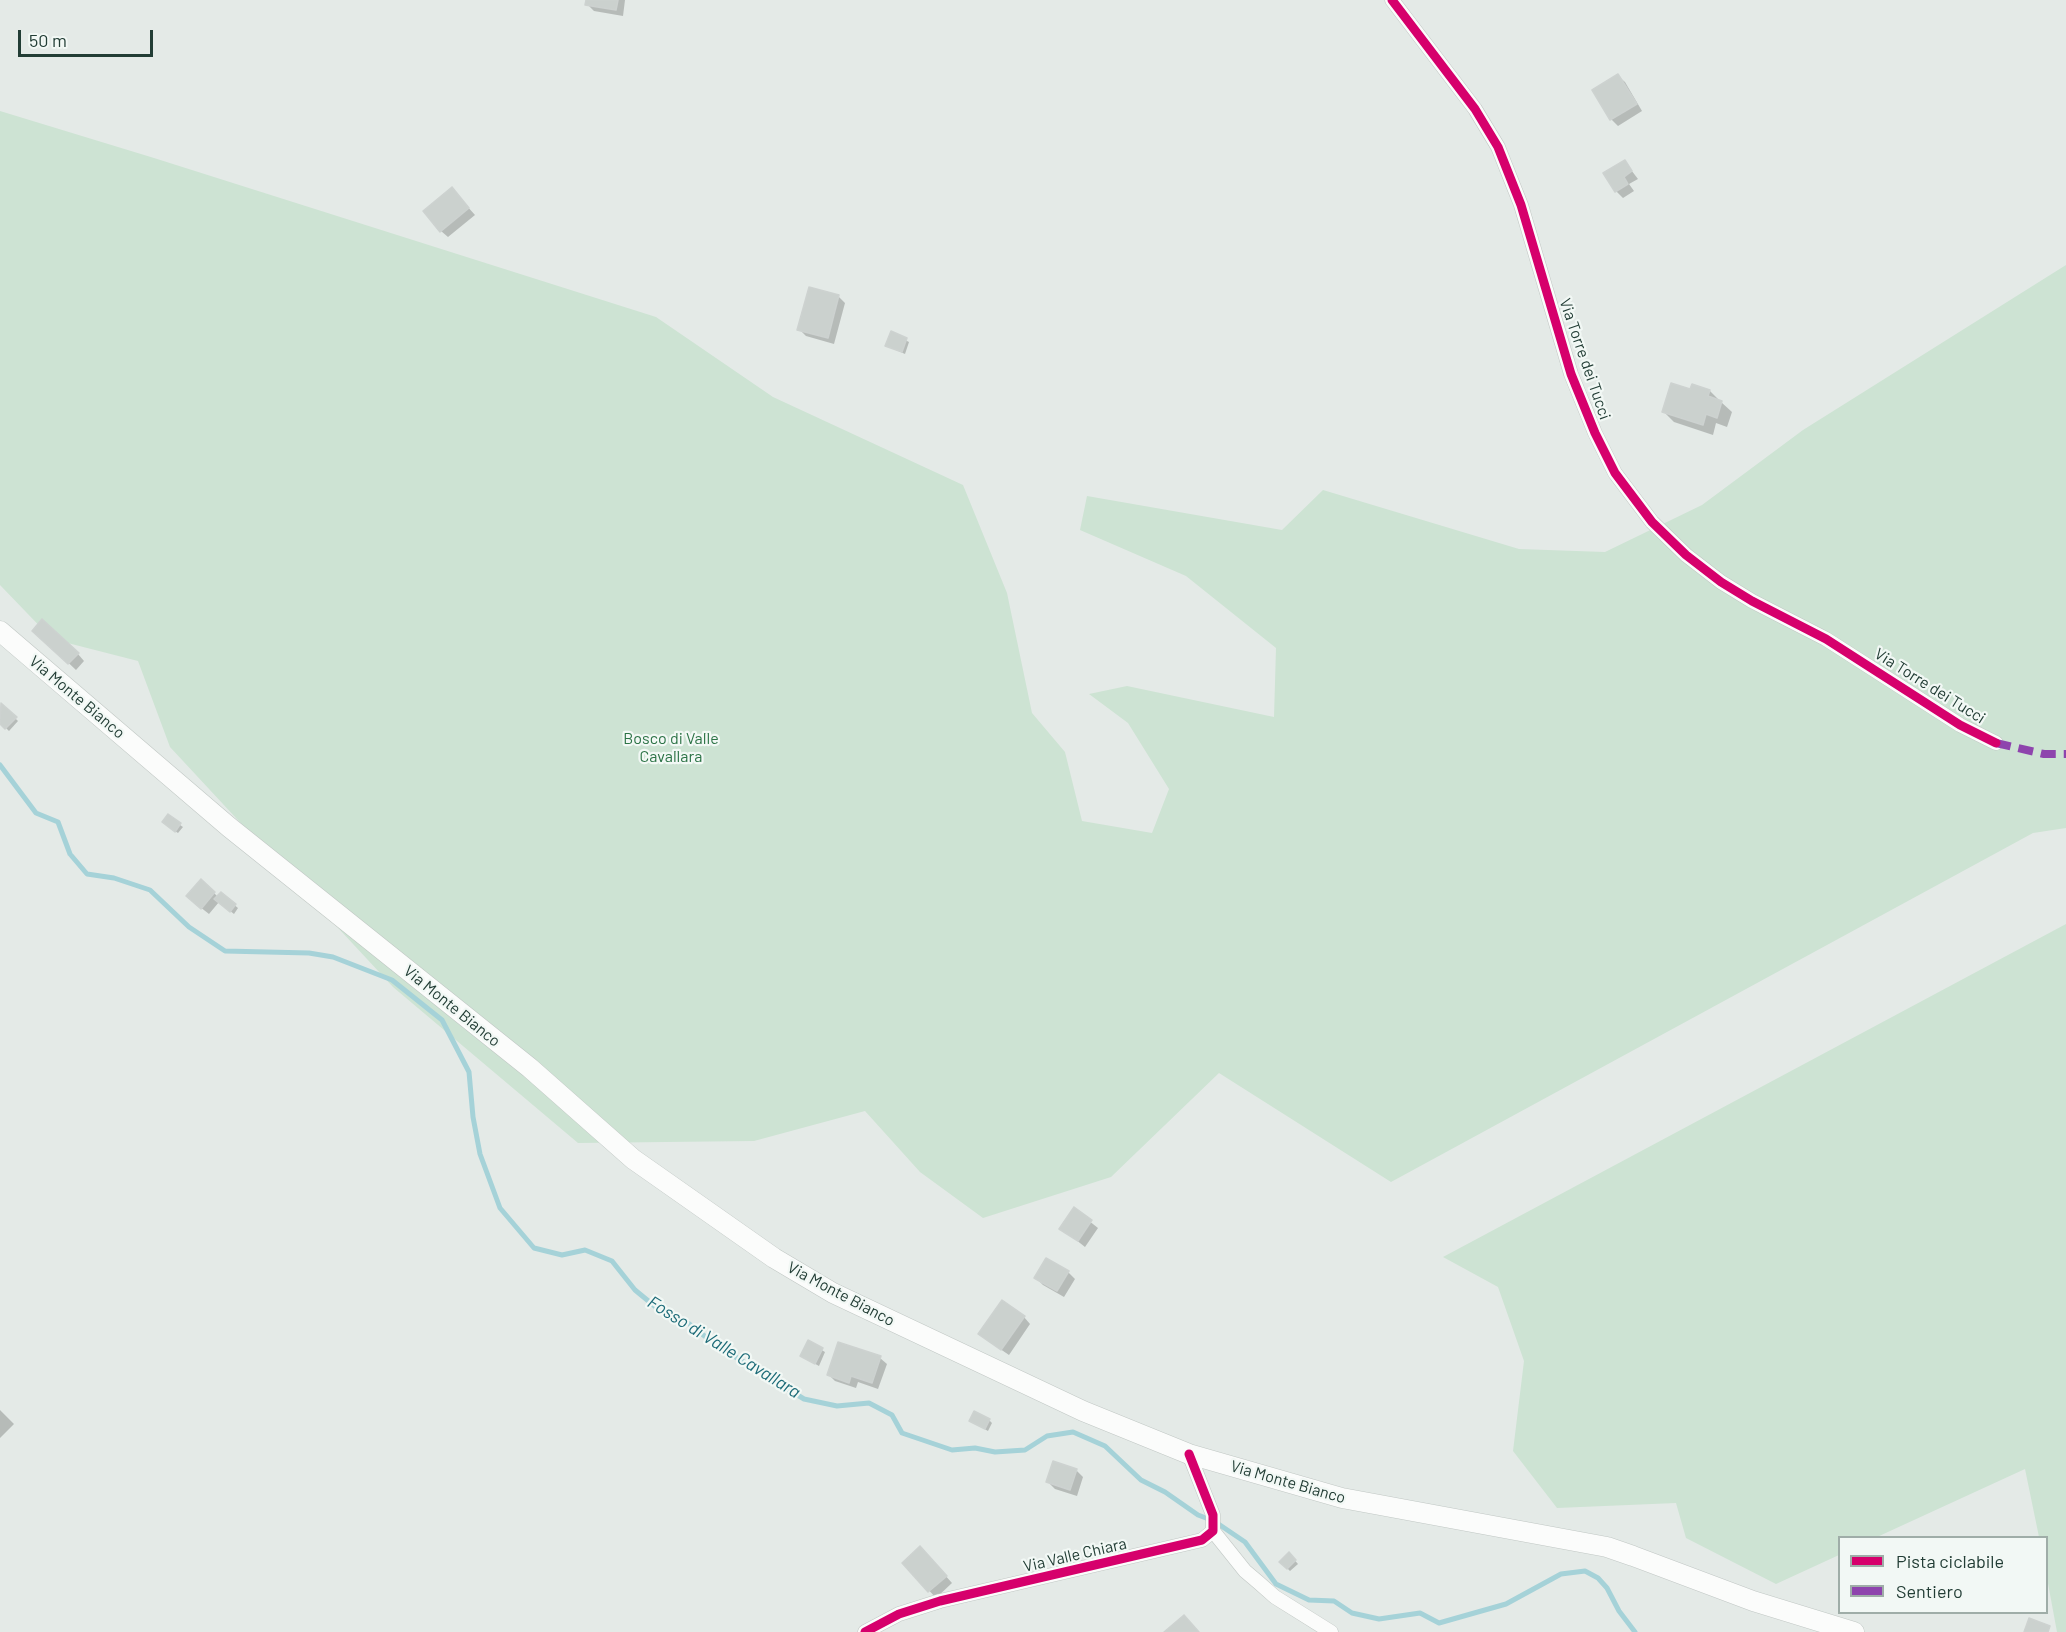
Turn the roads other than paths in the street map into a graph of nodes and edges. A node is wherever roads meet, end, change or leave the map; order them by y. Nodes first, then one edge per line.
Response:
1 (1392, 0) edge
2 (0, 631) edge
3 (1996, 742) dead end
4 (1189, 1454) junction
5 (1213, 1531) junction
6 (865, 1632) edge
7 (1331, 1632) edge
8 (1854, 1632) edge

1 - 3 street, Via Torre dei Tucci
2 - 4 main road, Via Monte Bianco
4 - 5 street
4 - 8 main road, Via Monte Bianco
5 - 6 street, Via Valle Chiara
5 - 7 street

